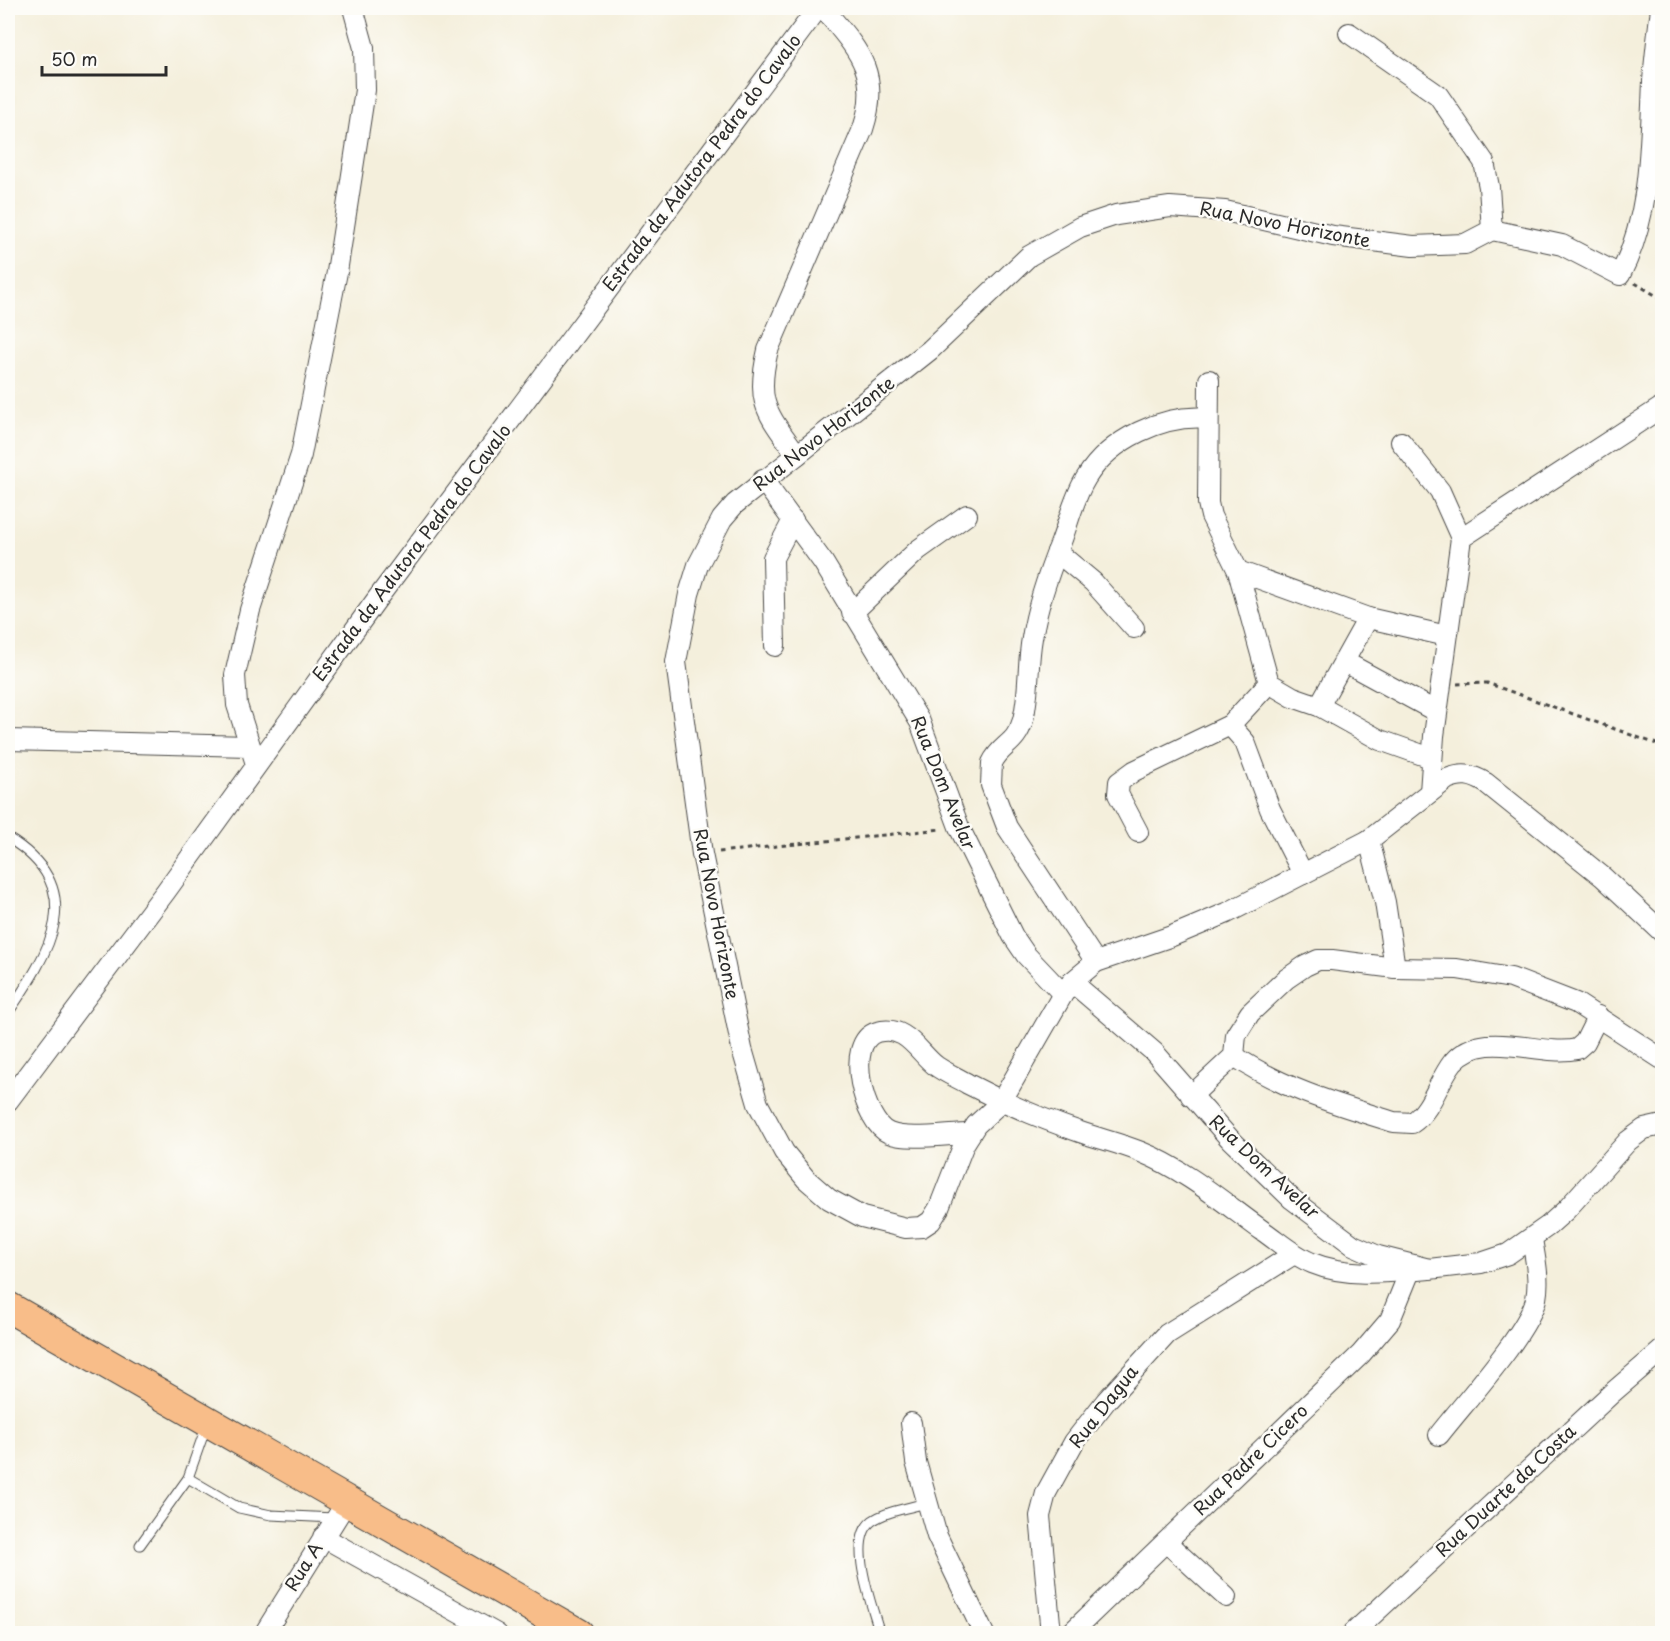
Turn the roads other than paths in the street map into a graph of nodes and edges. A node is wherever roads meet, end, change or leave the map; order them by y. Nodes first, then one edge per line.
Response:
1 (354, 8) edge
2 (818, 8) edge
3 (823, 8) edge
4 (1661, 8) edge
5 (1349, 33) dead end
6 (1492, 230) junction
7 (1209, 380) dead end
8 (1662, 407) edge
9 (1208, 418) junction
10 (1401, 442) dead end
11 (796, 455) junction
12 (763, 480) junction
13 (967, 515) dead end
14 (793, 520) junction
15 (1461, 538) junction
16 (1057, 552) junction
17 (1238, 571) junction
18 (852, 613) junction
19 (1368, 618) junction
20 (1134, 628) dead end
21 (1447, 636) junction
22 (775, 646) dead end
23 (1345, 662) junction
24 (1269, 682) junction
25 (1319, 706) junction
26 (1437, 712) junction
27 (1230, 725) junction
28 (8, 740) edge
29 (253, 755) junction
30 (1431, 758) junction
31 (1430, 792) junction
32 (1138, 832) dead end
33 (8, 838) edge
34 (1369, 840) junction
35 (1303, 874) junction
36 (1662, 932) edge
37 (1096, 962) junction
38 (1395, 968) junction
39 (1068, 988) junction
40 (8, 1013) edge
41 (1598, 1016) junction
42 (1234, 1056) junction
43 (1662, 1059) edge
44 (1191, 1096) junction
45 (8, 1101) edge
46 (1001, 1102) junction
47 (1662, 1125) edge
48 (970, 1134) junction
49 (1532, 1239) junction
50 (1294, 1254) junction
51 (1420, 1270) junction
52 (8, 1307) edge
53 (1662, 1350) edge
54 (208, 1422) junction
55 (911, 1424) dead end
56 (1439, 1435) dead end
57 (188, 1478) junction
58 (926, 1503) junction
59 (341, 1510) junction
60 (323, 1537) junction
61 (1166, 1542) junction
62 (140, 1545) dead end
63 (1226, 1597) dead end
64 (264, 1634) edge
65 (496, 1634) edge
66 (579, 1634) edge
67 (880, 1634) edge
68 (984, 1634) edge
69 (1051, 1634) edge
70 (1070, 1634) edge
71 (1352, 1634) edge

1 - 29 street
2 - 29 street, Estrada da Adutora Pedra do Cavalo
3 - 11 street
4 - 6 street
5 - 6 street
6 - 11 street, Rua Novo Horizonte
7 - 9 street
8 - 15 street
9 - 16 street
9 - 17 street
10 - 15 street
11 - 12 street, Rua Novo Horizonte
12 - 14 street, Rua Dom Avelar
12 - 48 street, Rua Novo Horizonte
13 - 18 street
14 - 18 street, Rua Dom Avelar
14 - 22 street
15 - 21 street
16 - 20 street
16 - 37 street
17 - 19 street
17 - 24 street
18 - 39 street, Rua Dom Avelar
19 - 21 street
19 - 23 street
21 - 26 street
23 - 25 street
23 - 26 street
24 - 25 street
24 - 27 street
25 - 30 street
26 - 30 street
27 - 32 street
27 - 35 street
28 - 29 street
29 - 45 street, Estrada da Adutora Pedra do Cavalo
30 - 31 street
31 - 34 street
31 - 36 street
33 - 40 lane
34 - 35 street
34 - 38 street
35 - 37 street
37 - 39 street
38 - 41 street
38 - 42 street
39 - 44 street, Rua Dom Avelar
39 - 46 street
41 - 42 street
41 - 43 street
42 - 44 street
44 - 51 street, Rua Dom Avelar
46 - 48 street
46 - 48 street
46 - 50 street
47 - 49 street, Rua Dom Avelar
49 - 51 street, Rua Dom Avelar
49 - 56 street
50 - 51 street
50 - 69 street, Rua Dagua
51 - 61 street, Rua Padre Cicero
52 - 54 main road
53 - 71 street, Rua Duarte da Costa
54 - 57 lane
54 - 59 main road
55 - 58 street
57 - 59 lane
57 - 62 lane
58 - 67 lane
58 - 68 street
59 - 60 street, Rua A
59 - 66 main road
60 - 64 street, Rua A
60 - 65 street
61 - 63 street
61 - 70 street, Rua Padre Cicero

